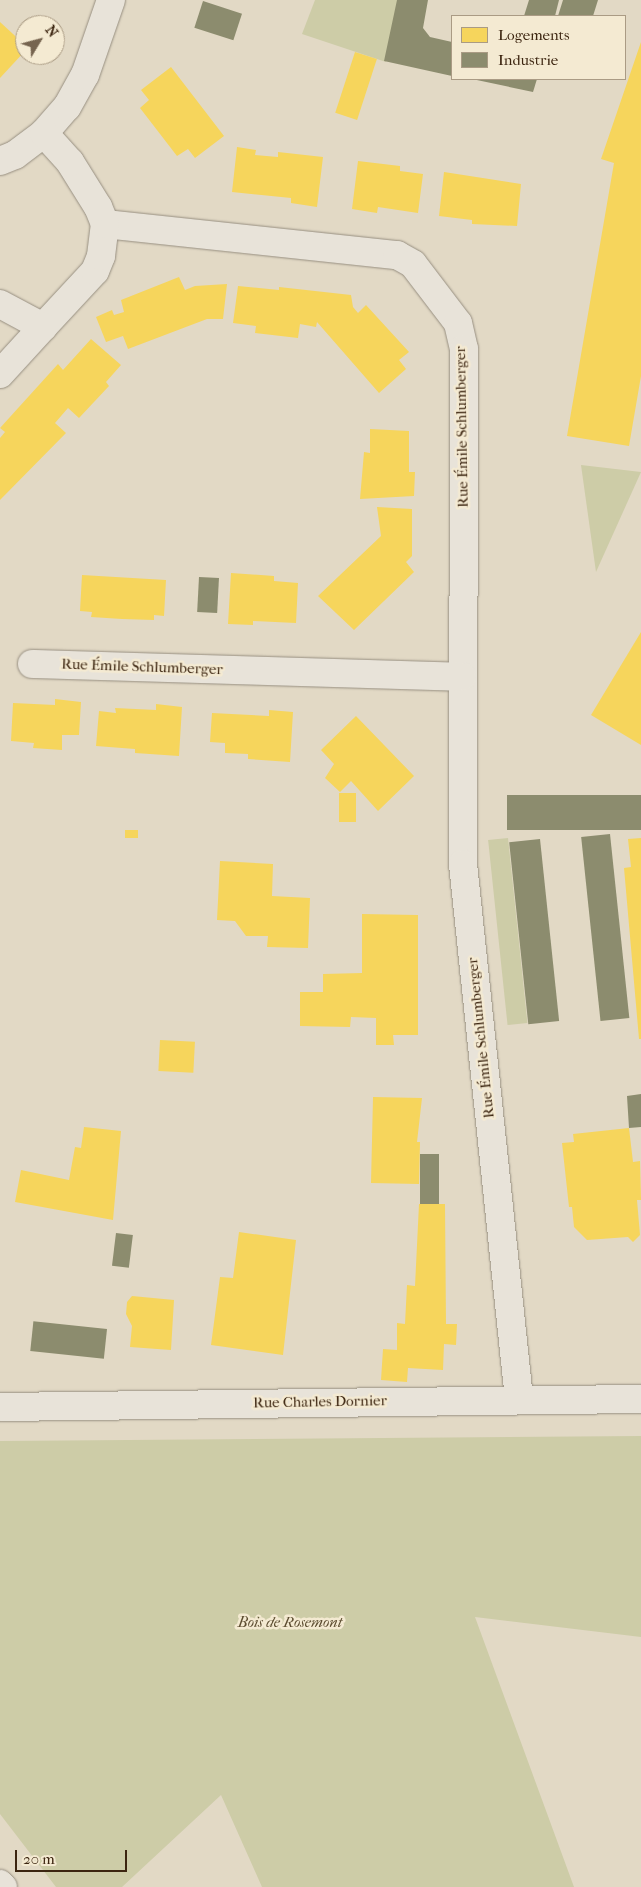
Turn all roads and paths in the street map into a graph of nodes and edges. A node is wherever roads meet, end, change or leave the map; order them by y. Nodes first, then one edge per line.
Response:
1 (111, 0) edge
2 (44, 134) junction
3 (0, 161) edge
4 (105, 224) junction
5 (0, 304) edge
6 (43, 327) junction
7 (0, 374) edge
8 (32, 664) dead end
9 (462, 677) junction
10 (518, 1399) junction
11 (641, 1399) edge
12 (0, 1407) edge
13 (0, 1884) edge
14 (3, 1887) edge

1 - 2 street
2 - 3 street
2 - 4 street
4 - 6 street
4 - 9 street, Rue Émile Schlumberger
5 - 6 street
6 - 7 street
8 - 9 street, Rue Émile Schlumberger
9 - 10 street, Rue Émile Schlumberger
10 - 11 street, Rue Charles Dornier
10 - 12 street, Rue Charles Dornier
13 - 14 street

